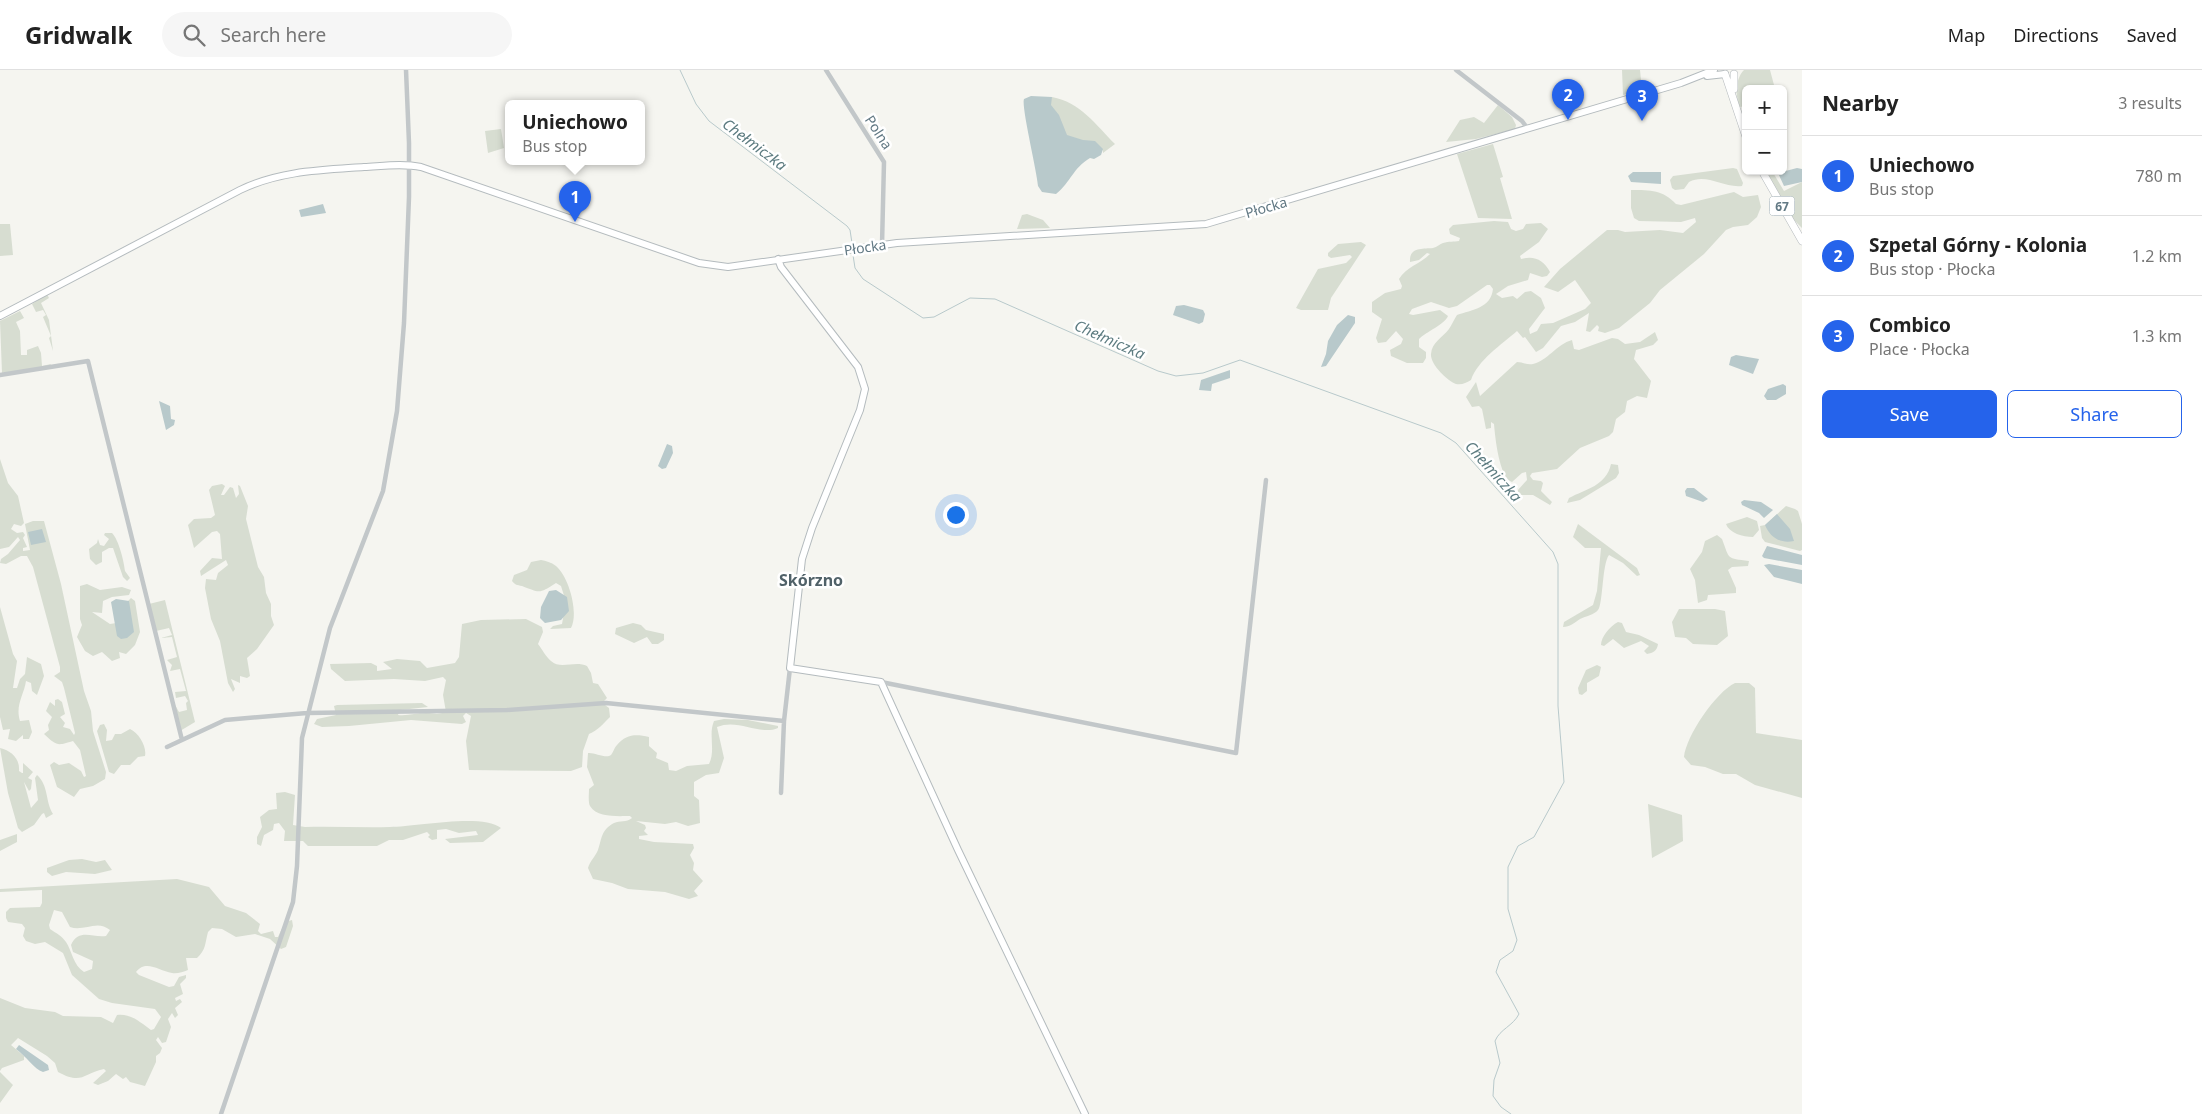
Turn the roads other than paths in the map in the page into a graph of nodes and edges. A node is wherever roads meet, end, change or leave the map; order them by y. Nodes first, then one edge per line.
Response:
1 (406, 70) edge
2 (826, 70) edge
3 (1456, 70) edge
4 (1714, 70) edge
5 (1736, 71) edge
6 (1723, 72) edge
7 (1694, 78) junction
8 (1735, 99) junction
9 (1528, 129) junction
10 (1744, 130) edge
11 (409, 165) junction
12 (1764, 175) edge
13 (1802, 241) edge
14 (882, 245) junction
15 (778, 259) junction
16 (0, 316) edge
17 (0, 375) edge
18 (1266, 480) dead end
19 (790, 668) junction
20 (881, 682) junction
21 (308, 713) junction
22 (784, 721) junction
23 (182, 740) junction
24 (167, 747) dead end
25 (781, 793) dead end
26 (221, 1114) edge
27 (1085, 1114) edge

1 - 11 street
2 - 14 street, Polna
3 - 9 street
4 - 7 main road, Płocka
5 - 6 main road
5 - 8 main road
6 - 7 main road, Płocka
6 - 8 main road
7 - 9 main road, Płocka
8 - 10 main road
9 - 14 main road, Płocka
11 - 15 main road, Płocka
11 - 16 main road, Płocka
11 - 21 street
12 - 13 main road, 67
14 - 15 main road, Płocka
15 - 19 main road
17 - 23 street
18 - 20 street
19 - 20 main road
19 - 22 street
20 - 27 main road
21 - 22 street
21 - 23 street
21 - 26 street
22 - 25 street
23 - 24 street

